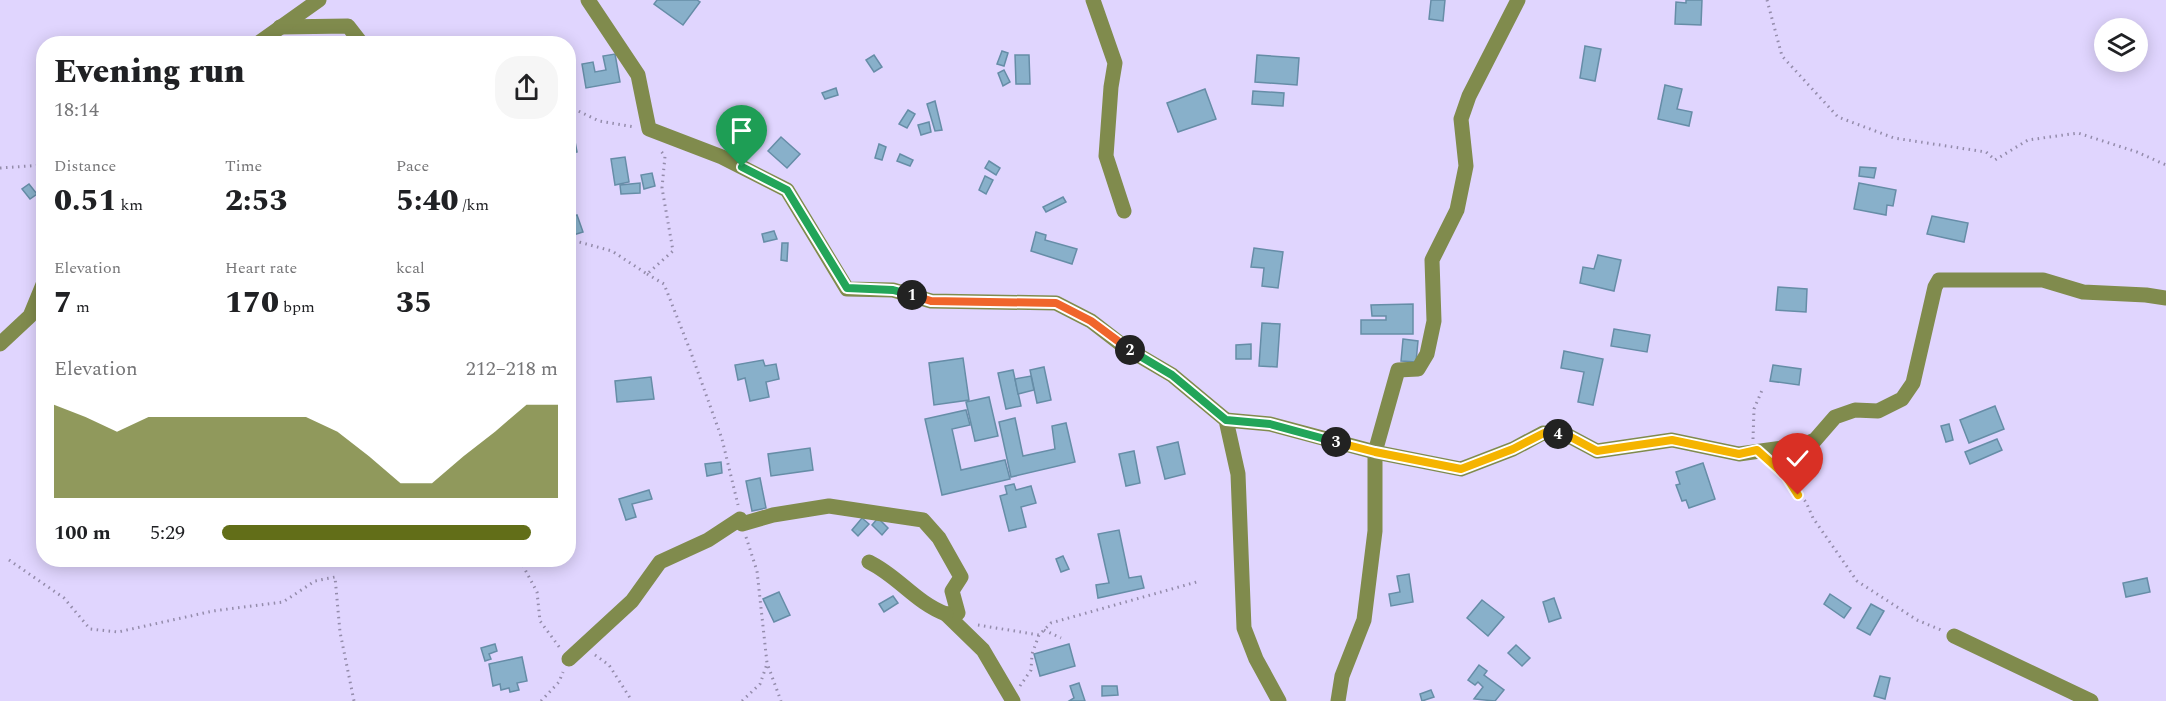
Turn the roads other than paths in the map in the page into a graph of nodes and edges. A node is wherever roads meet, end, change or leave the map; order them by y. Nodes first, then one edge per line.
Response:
1 (319, 0) edge
2 (588, 0) edge
3 (1093, 0) edge
4 (1518, 0) edge
5 (280, 27) junction
6 (268, 36) edge
7 (356, 36) edge
8 (1124, 211) dead end
9 (2166, 298) edge
10 (36, 301) edge
11 (0, 344) edge
12 (1226, 420) junction
13 (1375, 452) junction
14 (869, 562) dead end
15 (946, 614) junction
16 (1954, 636) road end
17 (574, 654) road end
18 (1277, 700) edge
19 (1013, 701) edge
20 (1338, 701) edge
21 (2091, 701) edge

1 - 5 street
2 - 12 street
3 - 8 street
4 - 13 street
5 - 6 street
5 - 7 street
9 - 13 street
10 - 11 street
12 - 13 street
12 - 18 street
13 - 20 street
14 - 15 street
15 - 17 street
15 - 19 street
16 - 21 street

